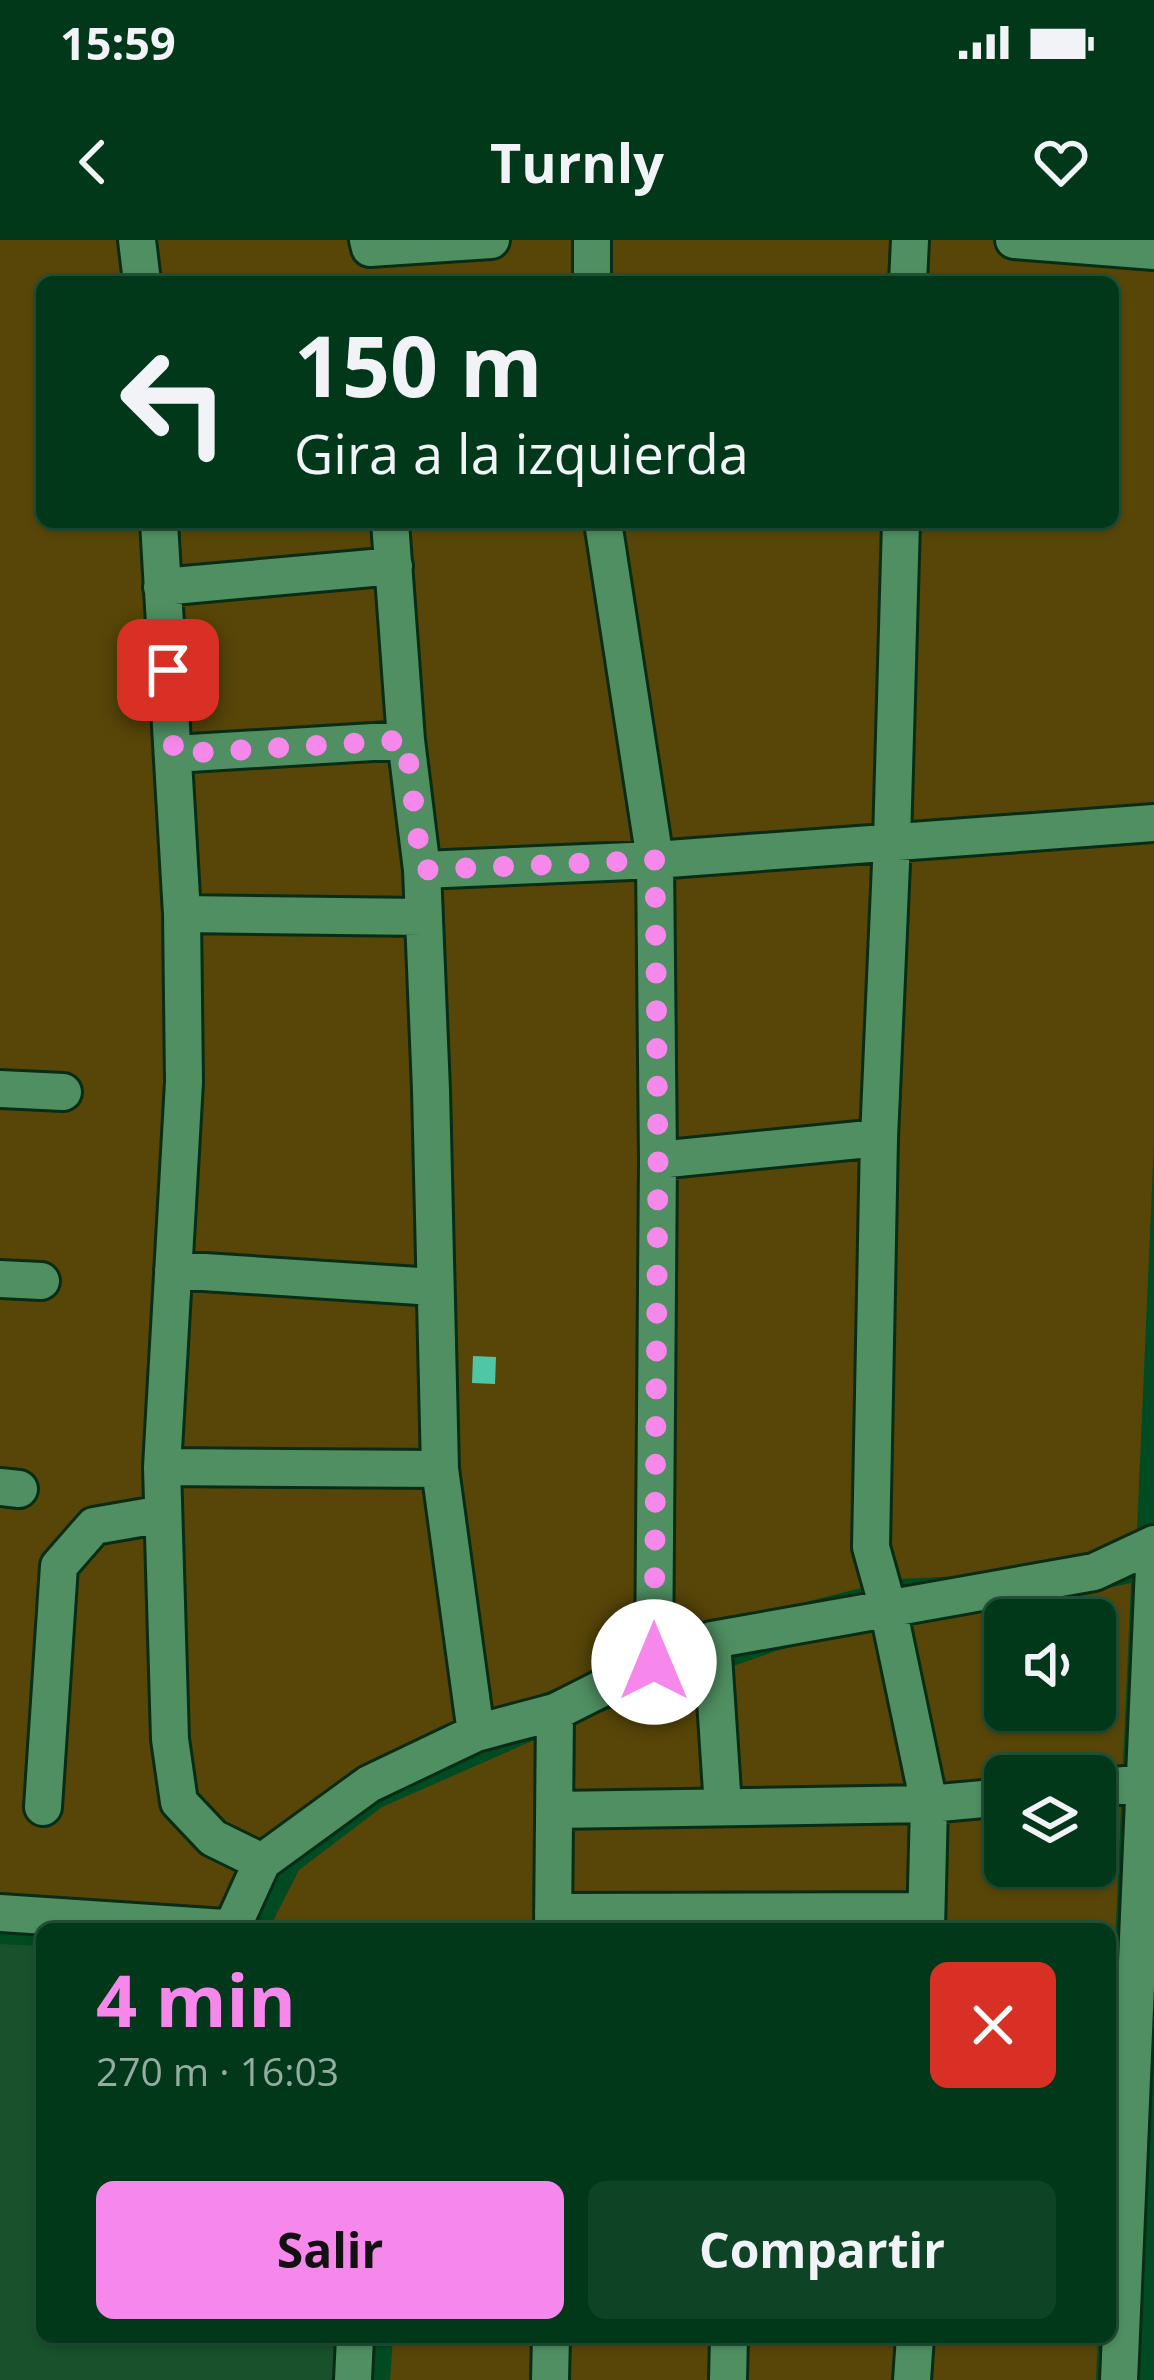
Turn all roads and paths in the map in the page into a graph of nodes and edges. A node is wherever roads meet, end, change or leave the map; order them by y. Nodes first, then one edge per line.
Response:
1 (137, 240) edge
2 (491, 240) edge
3 (592, 240) edge
4 (910, 240) edge
5 (1014, 240) edge
6 (1154, 251) edge
7 (370, 257) edge
8 (141, 276) edge
9 (592, 276) edge
10 (908, 276) edge
11 (159, 528) edge
12 (391, 528) edge
13 (604, 528) edge
14 (901, 528) edge
15 (394, 566) junction
16 (162, 587) junction
17 (406, 740) junction
18 (174, 754) junction
19 (1154, 823) edge
20 (892, 841) junction
21 (655, 860) junction
22 (422, 870) junction
23 (182, 914) junction
24 (424, 917) junction
25 (0, 1089) edge
26 (64, 1092) dead end
27 (879, 1138) junction
28 (658, 1160) junction
29 (172, 1270) junction
30 (0, 1280) edge
31 (41, 1281) dead end
32 (434, 1286) junction
33 (162, 1467) junction
34 (440, 1468) junction
35 (163, 1514) junction
36 (1154, 1544) edge
37 (1154, 1568) edge
38 (888, 1608) junction
39 (712, 1640) junction
40 (654, 1662) junction
41 (1152, 1669) edge
42 (555, 1712) junction
43 (476, 1733) junction
44 (1145, 1783) junction
45 (1116, 1786) edge
46 (984, 1799) edge
47 (929, 1804) junction
48 (43, 1807) dead end
49 (723, 1807) junction
50 (554, 1810) junction
51 (262, 1862) junction
52 (0, 1913) edge
53 (926, 1920) edge
54 (553, 1921) edge
55 (157, 1923) edge
56 (238, 1923) edge
57 (1141, 2182) edge
58 (355, 2343) edge
59 (550, 2343) edge
60 (729, 2343) edge
61 (914, 2343) edge
62 (352, 2380) edge
63 (550, 2380) edge
64 (728, 2380) edge
65 (912, 2380) edge
66 (1120, 2380) edge

1 - 8 street
2 - 7 street
3 - 9 street
4 - 10 street
5 - 6 street
11 - 16 street
12 - 15 street
13 - 21 street
14 - 20 street
15 - 16 street
15 - 17 street
16 - 18 street
17 - 18 street
17 - 22 street
18 - 23 street
19 - 20 street
20 - 21 street
20 - 27 street
21 - 22 street
21 - 28 street
22 - 24 street
23 - 24 street
23 - 29 street
24 - 32 street
25 - 26 street
27 - 28 street
27 - 38 street
28 - 40 street
29 - 32 street
29 - 33 street
30 - 31 street
32 - 34 street
33 - 34 street
33 - 35 street
34 - 43 street
35 - 48 street
35 - 51 street
36 - 38 street
37 - 41 street
38 - 39 street
38 - 47 street
39 - 40 street
39 - 49 street
40 - 42 street
41 - 44 street
42 - 43 street
42 - 50 street
43 - 51 street
44 - 45 street
44 - 57 street
46 - 47 street
47 - 49 street
47 - 53 street
49 - 50 street
50 - 54 street
51 - 56 street
52 - 55 street
53 - 54 street
57 - 66 street
58 - 62 street
59 - 63 street
60 - 64 street
61 - 65 street

